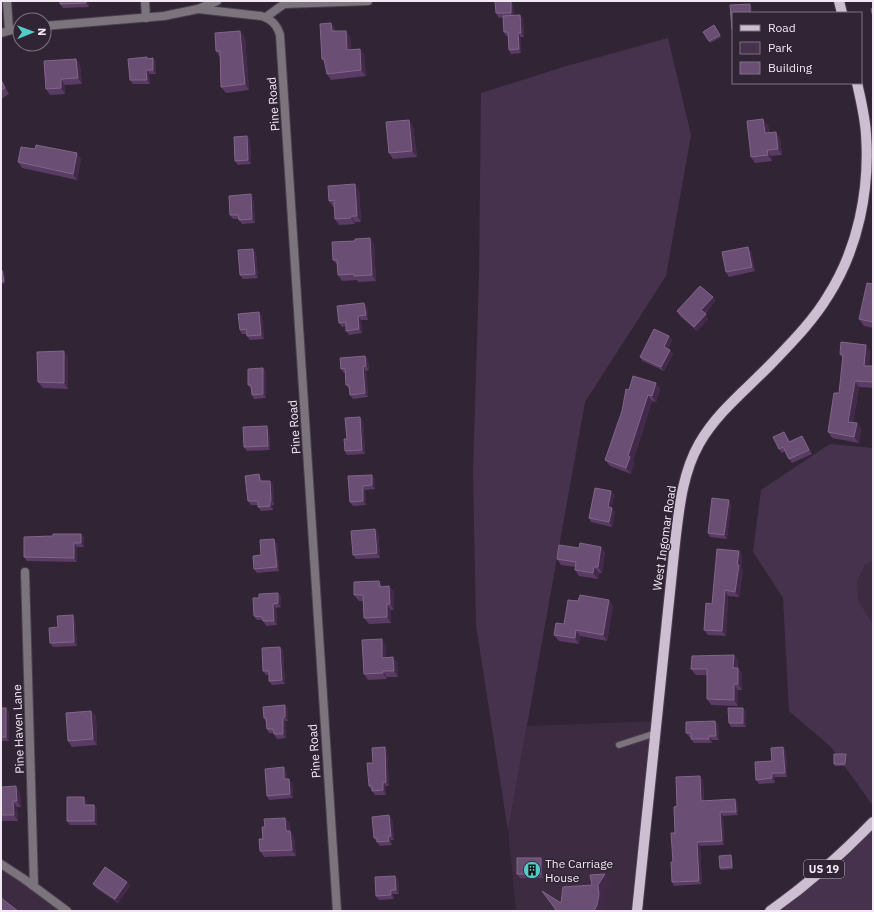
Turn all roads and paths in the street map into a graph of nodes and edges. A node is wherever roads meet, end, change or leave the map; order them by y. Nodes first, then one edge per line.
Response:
1 (7, 1) edge
2 (145, 1) edge
3 (218, 1) edge
4 (368, 1) edge
5 (840, 1) edge
6 (198, 10) junction
7 (842, 12) edge
8 (146, 18) junction
9 (266, 18) junction
10 (52, 25) edge
11 (5, 32) edge
12 (858, 84) edge
13 (26, 572) dead end
14 (656, 733) junction
15 (619, 745) dead end
16 (873, 822) edge
17 (1, 864) edge
18 (34, 886) junction
19 (67, 911) edge
20 (337, 911) edge
21 (637, 911) edge
22 (770, 911) edge

1 - 11 street
2 - 8 street
3 - 6 street
4 - 9 street
5 - 7 main road
6 - 8 street
6 - 9 street
8 - 10 street
9 - 20 street, Pine Road
12 - 14 main road, West Ingomar Road
13 - 18 street, Pine Haven Lane
14 - 15 lane
14 - 21 main road, West Ingomar Road
16 - 22 main road, US 19
17 - 18 street
18 - 19 street

